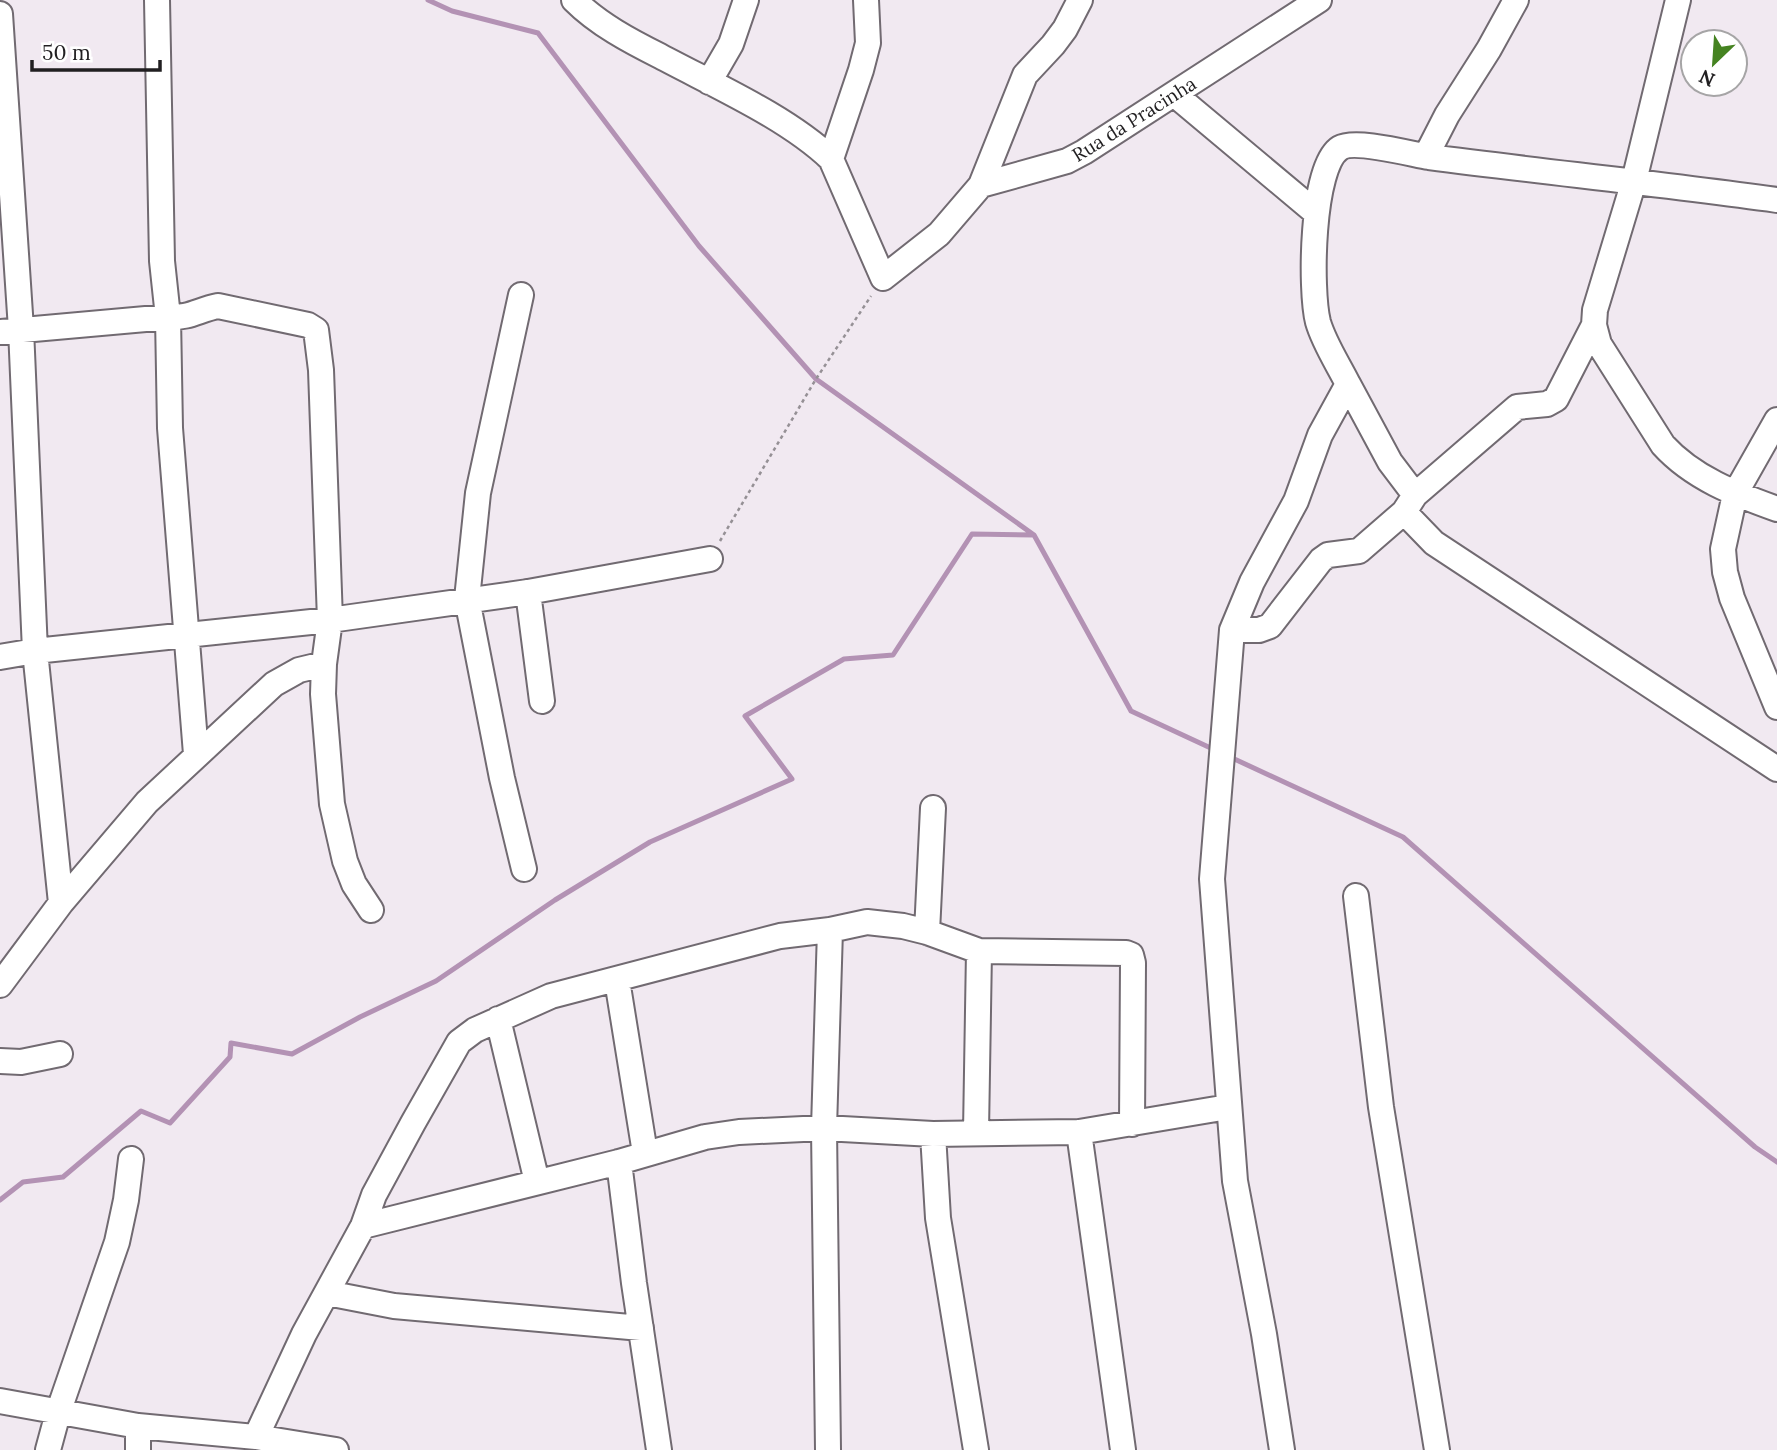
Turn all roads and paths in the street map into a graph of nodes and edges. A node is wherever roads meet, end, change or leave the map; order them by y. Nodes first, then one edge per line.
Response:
1 (157, 0) edge
2 (574, 0) edge
3 (746, 0) edge
4 (866, 0) edge
5 (1080, 0) edge
6 (1319, 0) edge
7 (1516, 0) edge
8 (1678, 0) edge
9 (0, 14) edge
10 (709, 82) junction
11 (1174, 94) junction
12 (1426, 156) junction
13 (831, 159) junction
14 (1634, 181) junction
15 (981, 185) junction
16 (1777, 200) edge
17 (1315, 212) junction
18 (883, 278) junction
19 (521, 295) dead end
20 (168, 317) junction
21 (1594, 325) junction
22 (10, 331) edge
23 (1348, 384) junction
24 (1777, 420) edge
25 (1735, 494) junction
26 (1410, 504) junction
27 (1777, 509) edge
28 (710, 559) joint
29 (528, 592) junction
30 (467, 599) junction
31 (330, 620) junction
32 (1232, 630) junction
33 (185, 636) junction
34 (35, 651) junction
35 (0, 657) edge
36 (324, 664) junction
37 (542, 701) dead end
38 (1777, 707) edge
39 (196, 754) junction
40 (1777, 769) edge
41 (933, 808) dead end
42 (524, 869) dead end
43 (1356, 896) dead end
44 (61, 903) junction
45 (371, 910) dead end
46 (830, 930) junction
47 (927, 932) junction
48 (979, 951) junction
49 (617, 980) junction
50 (0, 985) edge
51 (498, 1018) junction
52 (60, 1054) dead end
53 (0, 1060) edge
54 (1228, 1107) junction
55 (1132, 1124) junction
56 (824, 1128) junction
57 (975, 1132) junction
58 (1079, 1132) junction
59 (933, 1134) junction
60 (645, 1153) junction
61 (131, 1159) dead end
62 (619, 1162) junction
63 (537, 1182) junction
64 (363, 1226) junction
65 (327, 1293) junction
66 (641, 1328) junction
67 (0, 1401) edge
68 (58, 1413) junction
69 (256, 1437) junction
70 (138, 1438) edge
71 (210, 1441) edge
72 (48, 1450) edge
73 (336, 1450) edge
74 (659, 1450) edge
75 (828, 1450) edge
76 (976, 1450) edge
77 (1123, 1450) edge
78 (1282, 1450) edge
79 (1437, 1450) edge

1 - 20 street
2 - 10 street
3 - 10 street
4 - 13 street
5 - 15 street
6 - 11 street, Rua da Pracinha
7 - 12 street
8 - 14 street
9 - 22 street
10 - 13 street
11 - 15 street, Rua da Pracinha
11 - 17 street
12 - 14 street
12 - 17 street
13 - 18 street
14 - 16 street
14 - 21 street
15 - 18 street
17 - 23 street
18 - 28 path
19 - 30 street
20 - 22 street
20 - 31 street
20 - 33 street
21 - 25 street
21 - 26 street
22 - 34 street
23 - 26 street
23 - 32 street
24 - 25 street
25 - 27 street
25 - 38 street
26 - 32 street
26 - 40 street
28 - 29 street
29 - 30 street
29 - 37 street
30 - 31 street
30 - 42 street
31 - 33 street
31 - 36 street
32 - 54 street
33 - 34 street
33 - 39 street
34 - 35 street
34 - 44 street
36 - 39 street
36 - 45 street
39 - 44 street
41 - 47 street
43 - 79 street
44 - 50 street
46 - 47 street
46 - 49 street
46 - 56 street
47 - 48 street
48 - 55 street
48 - 57 street
49 - 51 street
49 - 60 street
51 - 63 street
51 - 64 street
52 - 53 street
54 - 55 street
54 - 78 street
55 - 58 street
56 - 59 street
56 - 60 street
56 - 75 street
57 - 58 street
57 - 59 street
58 - 77 street
59 - 76 street
60 - 62 street
61 - 68 street
62 - 63 street
62 - 66 street
63 - 64 street
64 - 65 street
65 - 66 street
65 - 69 street
66 - 74 street
67 - 68 street
68 - 70 street
68 - 72 street
69 - 71 street
69 - 73 street
70 - 71 street

